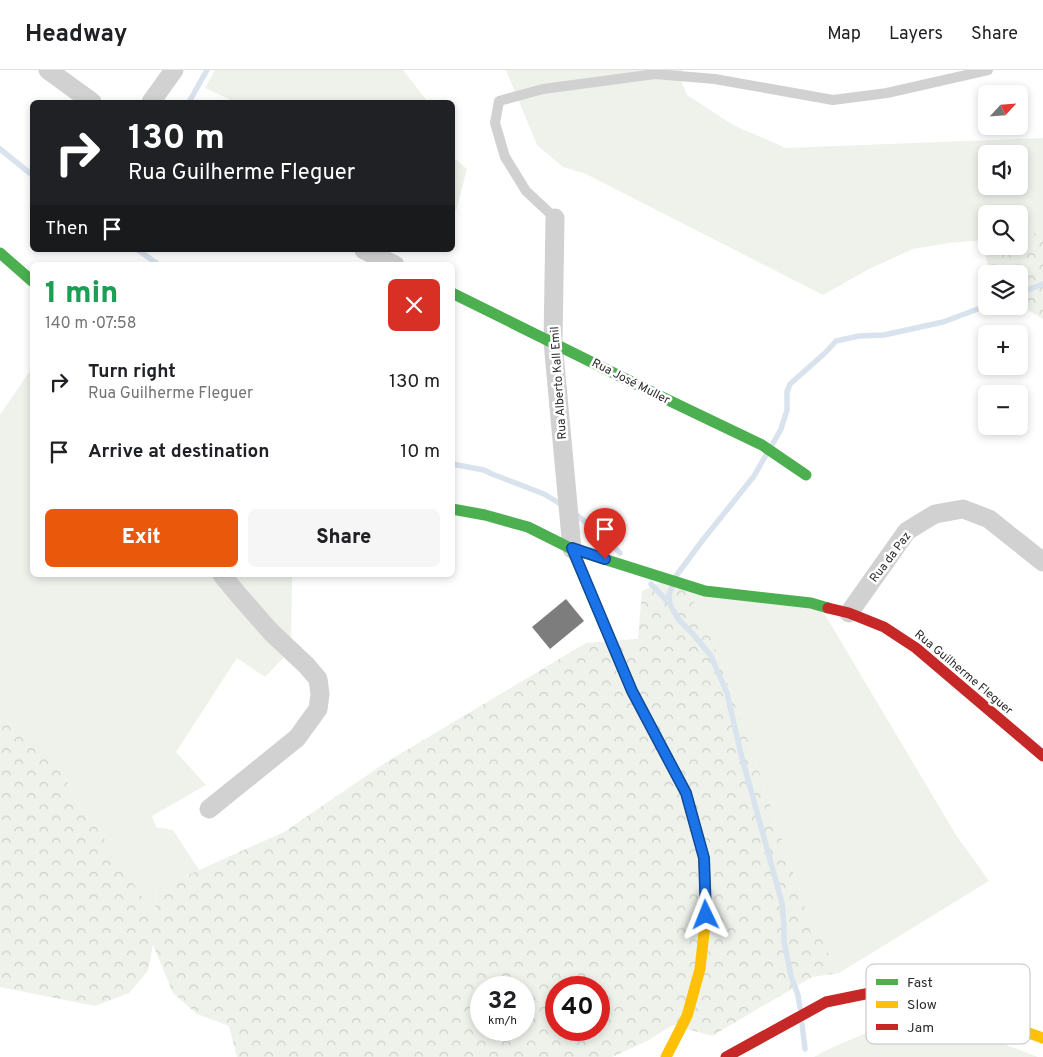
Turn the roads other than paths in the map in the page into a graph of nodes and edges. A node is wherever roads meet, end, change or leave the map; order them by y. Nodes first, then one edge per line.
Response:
1 (48, 70) edge
2 (174, 70) edge
3 (988, 70) edge
4 (89, 100) edge
5 (152, 100) edge
6 (555, 218) joint
7 (368, 252) edge
8 (0, 253) edge
9 (389, 262) edge
10 (30, 279) edge
11 (455, 294) edge
12 (553, 342) junction
13 (806, 475) dead end
14 (455, 509) edge
15 (572, 548) junction
16 (1043, 562) edge
17 (224, 577) edge
18 (849, 613) junction
19 (1043, 756) edge
20 (209, 810) dead end
21 (866, 994) edge
22 (1030, 1033) edge
23 (1043, 1038) edge
24 (666, 1057) edge
25 (726, 1057) edge

1 - 4 street
2 - 5 street
3 - 6 lane
6 - 12 street, Rua Alberto Kall Emil
7 - 9 street
8 - 10 street
11 - 12 street, Rua José Muller
12 - 13 street, Rua José Muller
12 - 15 street, Rua Alberto Kall Emil
14 - 15 street, Rua Guilherme Fleguer
15 - 18 street, Rua Guilherme Fleguer
15 - 24 street
16 - 18 street, Rua da Paz
17 - 20 street
18 - 19 street, Rua Guilherme Fleguer
21 - 25 street
22 - 23 street

